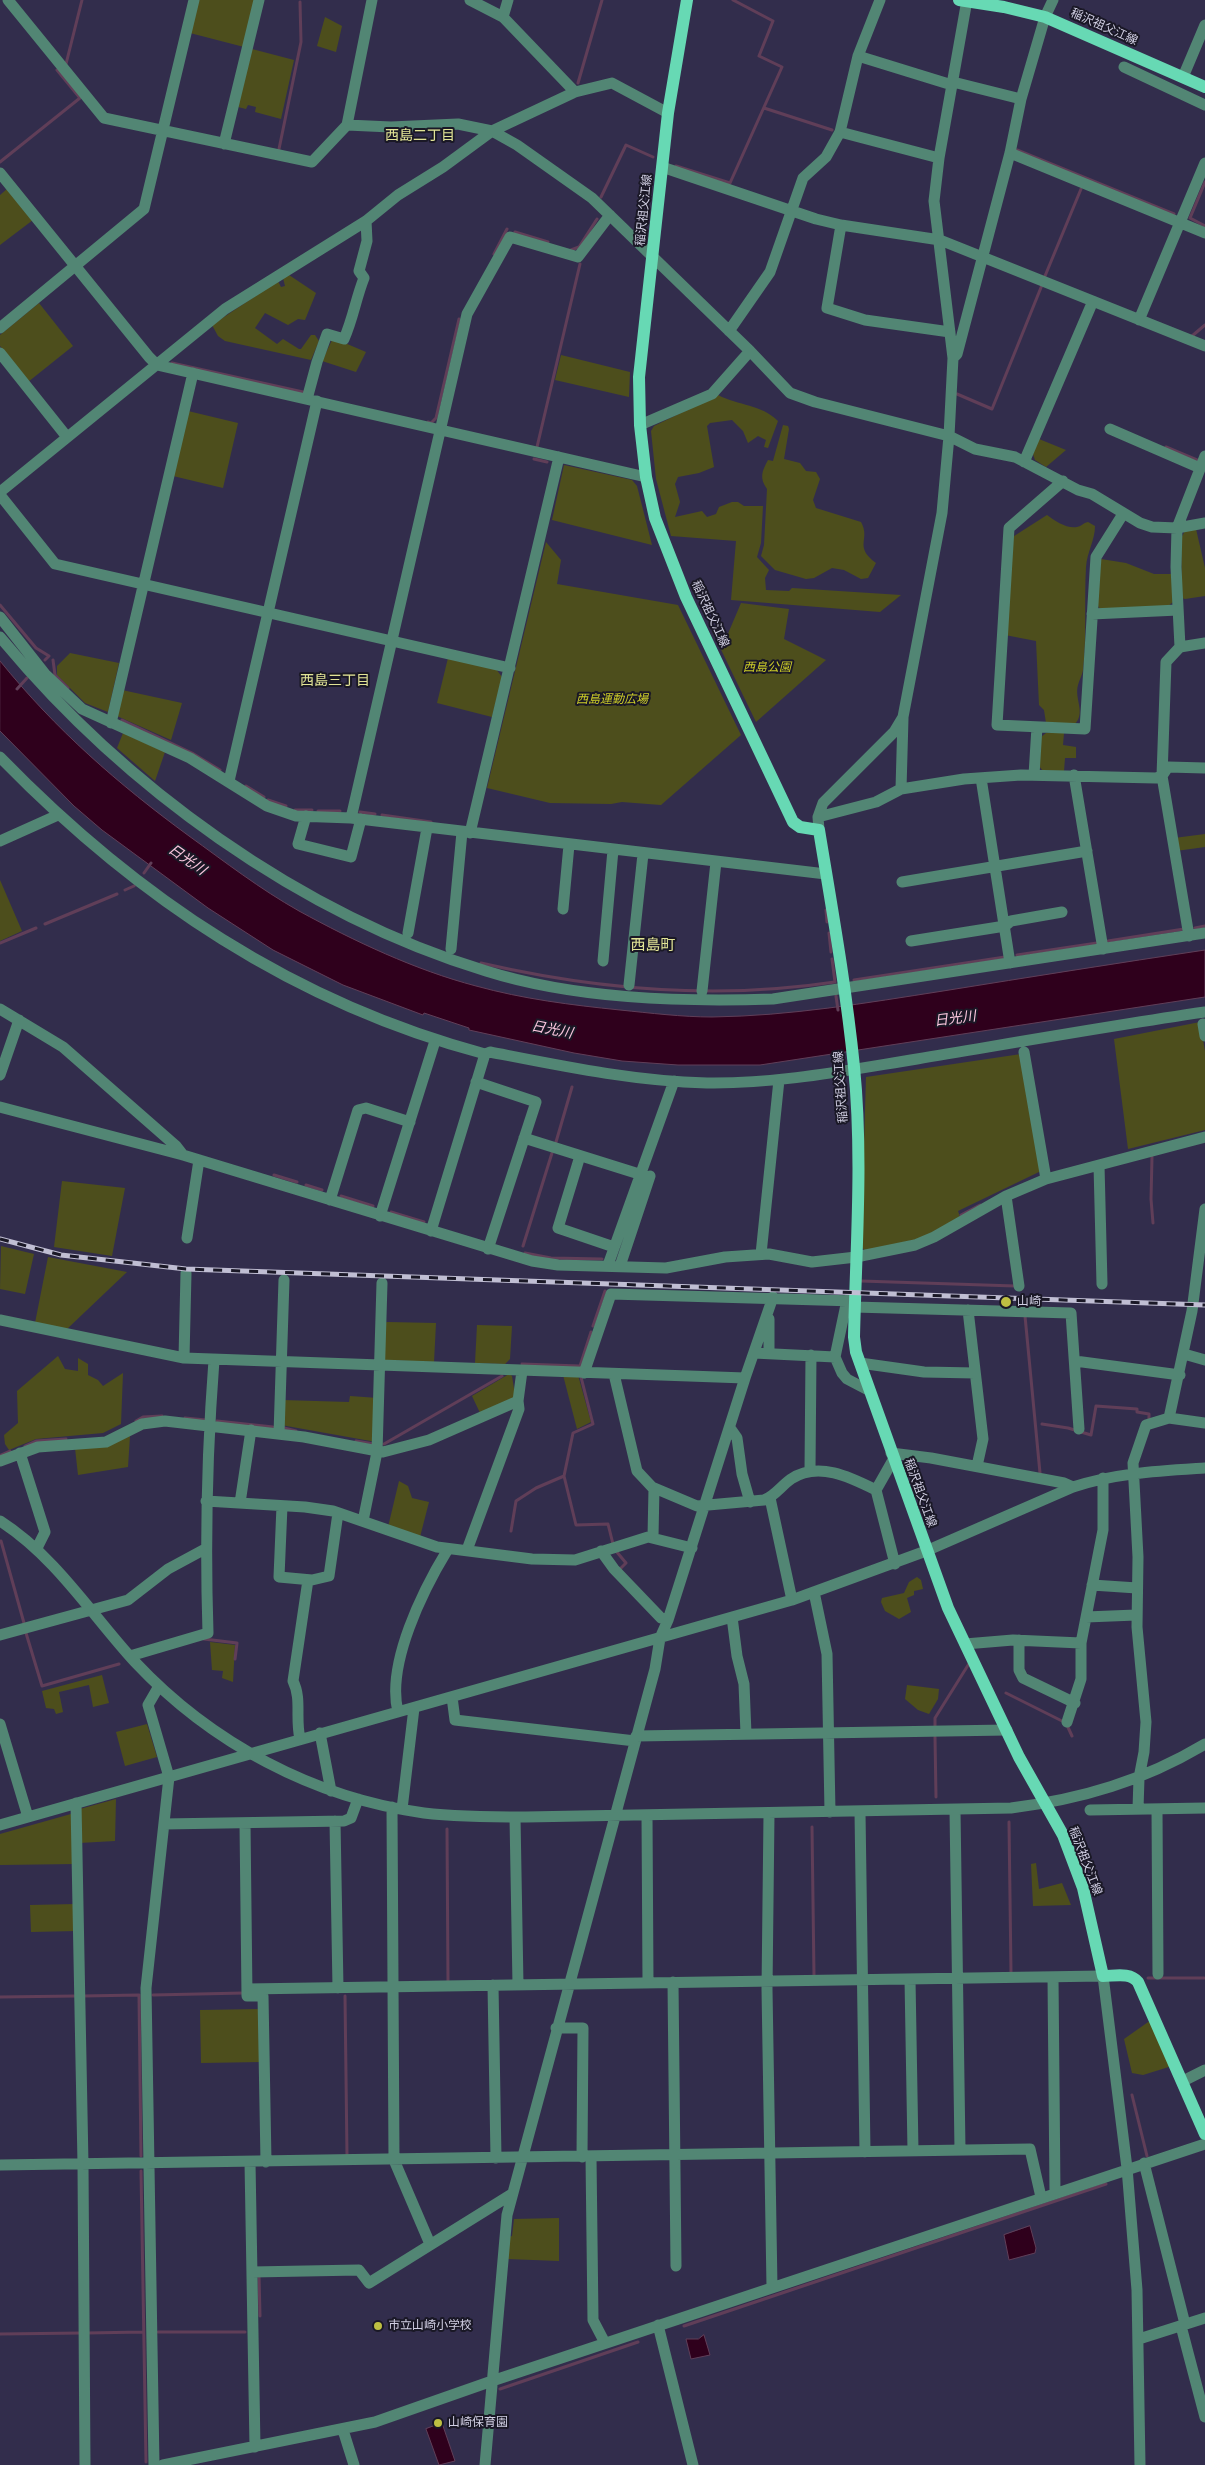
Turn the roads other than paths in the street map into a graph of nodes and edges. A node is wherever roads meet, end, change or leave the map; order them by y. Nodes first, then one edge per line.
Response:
1 (8, 0) edge
2 (194, 0) edge
3 (259, 0) edge
4 (372, 0) edge
5 (470, 0) edge
6 (508, 0) edge
7 (687, 0) edge
8 (880, 0) edge
9 (964, 0) edge
10 (1053, 0) edge
11 (503, 17) junction
12 (1045, 17) junction
13 (1205, 25) edge
14 (858, 56) junction
15 (1124, 67) dead end
16 (1183, 77) junction
17 (952, 83) junction
18 (1205, 87) edge
19 (576, 92) junction
20 (1021, 99) junction
21 (1205, 105) edge
22 (668, 113) junction
23 (347, 124) junction
24 (492, 131) junction
25 (163, 132) junction
26 (840, 132) junction
27 (224, 144) junction
28 (1010, 153) junction
29 (939, 158) junction
30 (1205, 163) edge
31 (662, 167) junction
32 (0, 173) edge
33 (791, 210) junction
34 (610, 215) junction
35 (366, 221) junction
36 (1180, 223) junction
37 (841, 225) junction
38 (1205, 233) edge
39 (940, 240) junction
40 (983, 257) junction
41 (652, 259) junction
42 (75, 266) junction
43 (1093, 301) junction
44 (1139, 320) junction
45 (0, 328) edge
46 (728, 331) junction
47 (950, 332) junction
48 (1205, 346) edge
49 (750, 350) junction
50 (0, 353) edge
51 (953, 358) junction
52 (157, 365) junction
53 (193, 373) junction
54 (312, 400) junction
55 (640, 425) junction
56 (1110, 429) dead end
57 (440, 430) junction
58 (949, 436) junction
59 (67, 437) junction
60 (1205, 456) edge
61 (559, 457) junction
62 (1024, 462) junction
63 (1200, 468) junction
64 (646, 477) junction
65 (1063, 481) junction
66 (0, 494) edge
67 (1123, 514) junction
68 (1205, 523) edge
69 (1177, 528) junction
70 (144, 584) junction
71 (1178, 610) junction
72 (268, 613) junction
73 (1092, 614) junction
74 (0, 617) edge
75 (0, 637) edge
76 (391, 641) junction
77 (1205, 643) edge
78 (1180, 647) junction
79 (510, 668) junction
80 (903, 717) junction
81 (111, 723) junction
82 (1037, 727) junction
83 (0, 757) edge
84 (1205, 768) edge
85 (1074, 774) junction
86 (1034, 775) junction
87 (1162, 776) junction
88 (981, 778) junction
89 (229, 781) junction
90 (901, 789) junction
91 (58, 815) junction
92 (306, 816) junction
93 (356, 818) junction
94 (819, 824) junction
95 (427, 828) junction
96 (466, 833) junction
97 (0, 841) edge
98 (569, 845) junction
99 (612, 850) junction
100 (1087, 851) junction
101 (643, 854) junction
102 (716, 862) junction
103 (995, 867) junction
104 (826, 874) junction
105 (902, 882) dead end
106 (564, 909) dead end
107 (1062, 912) dead end
108 (1005, 926) junction
109 (408, 933) dead end
110 (1205, 933) edge
111 (1189, 936) junction
112 (911, 941) dead end
113 (451, 949) dead end
114 (1103, 949) junction
115 (603, 961) dead end
116 (1010, 963) junction
117 (629, 986) dead end
118 (844, 990) junction
119 (702, 991) dead end
120 (0, 1009) edge
121 (1205, 1012) edge
122 (19, 1020) junction
123 (1203, 1024) dead end
124 (1205, 1036) edge
125 (435, 1040) junction
126 (1024, 1052) dead end
127 (485, 1054) junction
128 (854, 1068) junction
129 (0, 1075) edge
130 (779, 1080) junction
131 (674, 1081) junction
132 (476, 1082) junction
133 (0, 1107) edge
134 (410, 1122) junction
135 (1205, 1137) edge
136 (524, 1138) junction
137 (184, 1155) junction
138 (580, 1156) junction
139 (198, 1160) junction
140 (1099, 1165) junction
141 (645, 1175) junction
142 (1046, 1179) junction
143 (1006, 1196) junction
144 (330, 1200) junction
145 (1205, 1208) edge
146 (380, 1216) junction
147 (431, 1231) junction
148 (187, 1238) dead end
149 (614, 1246) junction
150 (488, 1248) junction
151 (762, 1254) junction
152 (856, 1257) junction
153 (608, 1265) junction
154 (620, 1266) junction
155 (186, 1273) dead end
156 (284, 1280) dead end
157 (382, 1282) dead end
158 (1102, 1284) dead end
159 (1019, 1286) dead end
160 (1200, 1292) edge
161 (774, 1298) junction
162 (852, 1303) junction
163 (769, 1310) junction
164 (968, 1310) junction
165 (0, 1320) edge
166 (754, 1353) junction
167 (769, 1353) junction
168 (1184, 1354) junction
169 (810, 1355) junction
170 (836, 1357) junction
171 (184, 1358) junction
172 (214, 1360) junction
173 (1205, 1360) edge
174 (1075, 1361) junction
175 (282, 1362) junction
176 (860, 1363) junction
177 (380, 1365) junction
178 (522, 1371) junction
179 (584, 1373) junction
180 (975, 1373) junction
181 (614, 1374) junction
182 (1180, 1375) junction
183 (745, 1378) junction
184 (868, 1390) junction
185 (518, 1401) junction
186 (1169, 1418) junction
187 (1205, 1423) edge
188 (211, 1425) junction
189 (730, 1428) junction
190 (251, 1430) junction
191 (1079, 1430) dead end
192 (279, 1434) junction
193 (377, 1452) junction
194 (20, 1453) junction
195 (892, 1456) junction
196 (0, 1461) edge
197 (977, 1466) junction
198 (1205, 1468) edge
199 (810, 1470) junction
200 (1134, 1472) junction
201 (1102, 1478) junction
202 (1072, 1487) junction
203 (654, 1488) junction
204 (876, 1490) junction
205 (770, 1498) junction
206 (206, 1501) junction
207 (750, 1502) junction
208 (240, 1503) junction
209 (282, 1506) junction
210 (705, 1506) junction
211 (338, 1512) junction
212 (363, 1520) junction
213 (0, 1521) edge
214 (653, 1537) junction
215 (37, 1548) junction
216 (692, 1548) junction
217 (205, 1549) junction
218 (448, 1549) junction
219 (467, 1550) junction
220 (601, 1551) junction
221 (926, 1551) junction
222 (895, 1564) junction
223 (308, 1580) junction
224 (1092, 1585) junction
225 (1137, 1588) junction
226 (814, 1592) junction
227 (792, 1600) junction
228 (90, 1610) junction
229 (1136, 1615) junction
230 (1086, 1617) junction
231 (732, 1618) junction
232 (668, 1620) junction
233 (0, 1635) edge
234 (660, 1638) junction
235 (1019, 1640) junction
236 (1082, 1643) junction
237 (965, 1644) junction
238 (130, 1656) junction
239 (159, 1686) junction
240 (452, 1697) junction
241 (1075, 1703) junction
242 (414, 1708) junction
243 (398, 1712) junction
244 (1067, 1722) dead end
245 (0, 1724) edge
246 (1007, 1730) junction
247 (829, 1733) junction
248 (320, 1734) junction
249 (746, 1734) junction
250 (636, 1738) junction
251 (300, 1739) junction
252 (1205, 1744) edge
253 (252, 1753) junction
254 (169, 1777) junction
255 (1139, 1778) junction
256 (331, 1791) junction
257 (358, 1799) junction
258 (76, 1803) junction
259 (1044, 1804) junction
260 (397, 1808) junction
261 (1205, 1808) edge
262 (1138, 1809) junction
263 (1157, 1809) junction
264 (955, 1810) junction
265 (1090, 1810) dead end
266 (830, 1812) junction
267 (860, 1812) junction
268 (769, 1814) junction
269 (646, 1815) junction
270 (614, 1816) junction
271 (28, 1817) junction
272 (515, 1817) junction
273 (336, 1821) junction
274 (245, 1823) junction
275 (164, 1824) junction
276 (0, 1825) edge
277 (1158, 1974) dead end
278 (1054, 1976) junction
279 (1103, 1976) junction
280 (910, 1978) junction
281 (957, 1978) junction
282 (862, 1979) junction
283 (769, 1980) junction
284 (648, 1982) junction
285 (673, 1982) junction
286 (569, 1984) junction
287 (493, 1985) junction
288 (518, 1985) junction
289 (393, 1987) junction
290 (338, 1988) junction
291 (247, 1989) junction
292 (556, 2028) junction
293 (1205, 2070) edge
294 (1183, 2080) junction
295 (1205, 2134) edge
296 (1205, 2144) edge
297 (960, 2150) junction
298 (913, 2151) junction
299 (865, 2152) junction
300 (770, 2154) junction
301 (675, 2155) junction
302 (587, 2157) junction
303 (496, 2158) junction
304 (521, 2158) junction
305 (394, 2160) junction
306 (250, 2162) junction
307 (266, 2162) junction
308 (1144, 2163) junction
309 (83, 2164) junction
310 (149, 2164) junction
311 (0, 2166) edge
312 (1127, 2168) junction
313 (1055, 2192) junction
314 (512, 2194) junction
315 (1040, 2197) junction
316 (430, 2244) junction
317 (676, 2266) dead end
318 (252, 2272) junction
319 (772, 2287) junction
320 (1205, 2318) edge
321 (658, 2325) junction
322 (1183, 2325) junction
323 (1139, 2339) junction
324 (605, 2343) junction
325 (492, 2381) junction
326 (1205, 2417) edge
327 (343, 2430) junction
328 (254, 2447) junction
329 (85, 2465) edge
330 (154, 2465) edge
331 (163, 2465) edge
332 (354, 2465) edge
333 (485, 2465) edge
334 (693, 2465) edge
335 (1140, 2465) edge

1 - 25 street
2 - 25 street
3 - 27 street
4 - 23 street
5 - 11 street
6 - 11 street
7 - 22 main road, 稲沢祖父江線
8 - 14 street
9 - 12 main road, 稲沢祖父江線
9 - 17 street
10 - 12 street
11 - 19 street
12 - 16 main road, 稲沢祖父江線
12 - 20 street
13 - 16 street
14 - 17 street
14 - 26 street
15 - 21 street
16 - 18 main road, 稲沢祖父江線
17 - 20 street
17 - 29 street
19 - 22 street
19 - 24 street
20 - 28 street
22 - 31 main road, 稲沢祖父江線
23 - 24 street
23 - 27 street
24 - 34 street
24 - 35 street
25 - 27 street
25 - 42 street
26 - 29 street
26 - 33 street
28 - 36 street
28 - 40 street
29 - 39 street
30 - 36 street
31 - 33 street
31 - 41 main road, 稲沢祖父江線
32 - 42 street
33 - 37 street
33 - 46 street
34 - 41 street
34 - 57 street
35 - 52 street
35 - 54 street
36 - 38 street
36 - 44 street
37 - 39 street
37 - 47 street
39 - 40 street
39 - 47 street
40 - 43 street
40 - 51 street
41 - 46 street
41 - 55 main road, 稲沢祖父江線
42 - 45 street
42 - 52 street
43 - 44 street
43 - 62 street
44 - 48 street
46 - 49 street
47 - 51 street
49 - 55 street
49 - 58 street
50 - 59 street
51 - 58 street
52 - 53 street
52 - 59 street
53 - 54 street
53 - 70 street
54 - 57 street
54 - 72 street
55 - 64 main road, 稲沢祖父江線
56 - 63 street
57 - 61 street
57 - 76 street
58 - 62 street
58 - 80 street
59 - 66 street
60 - 63 street
61 - 64 street
61 - 79 street
62 - 65 street
63 - 69 street
64 - 94 main road, 稲沢祖父江線
65 - 67 street
65 - 82 street
66 - 70 street
67 - 69 street
67 - 73 street
68 - 69 street
69 - 71 street
70 - 72 street
70 - 81 street
71 - 73 street
71 - 78 street
72 - 76 street
72 - 89 street
73 - 82 street
74 - 81 street
75 - 118 street
76 - 79 street
76 - 93 street
77 - 78 street
78 - 87 street
79 - 96 street
80 - 90 street
80 - 94 street
81 - 89 street
82 - 86 street
83 - 91 street
84 - 87 street
85 - 86 street
85 - 87 street
85 - 100 street
86 - 88 street
87 - 111 street
88 - 90 street
88 - 103 street
89 - 92 street
90 - 94 street
91 - 97 street
91 - 125 street
92 - 93 street
92 - 93 street
93 - 95 street
94 - 104 main road, 稲沢祖父江線
95 - 96 street
95 - 109 street
96 - 98 street
96 - 113 street
98 - 99 street
98 - 106 street
99 - 101 street
99 - 115 street
100 - 103 street
100 - 114 street
101 - 102 street
101 - 117 street
102 - 104 street
102 - 119 street
103 - 105 street
103 - 108 street
104 - 118 main road, 稲沢祖父江線
107 - 108 street
108 - 112 street
108 - 116 street
110 - 111 street
111 - 114 street
114 - 116 street
116 - 118 street
118 - 128 main road, 稲沢祖父江線
120 - 122 street
121 - 128 street
122 - 129 street
122 - 137 street
123 - 124 street
125 - 127 street
125 - 134 street
126 - 142 street
127 - 131 street
127 - 132 street
128 - 130 street
128 - 152 main road, 稲沢祖父江線
130 - 131 street
130 - 151 street
131 - 141 street
132 - 136 street
132 - 147 street
133 - 137 street
134 - 144 street
134 - 146 street
135 - 140 street
136 - 138 street
136 - 150 street
137 - 139 street
138 - 141 street
138 - 149 street
139 - 144 street
139 - 148 street
140 - 142 street
140 - 158 street
141 - 149 street
141 - 154 street
142 - 143 street
143 - 152 street
143 - 159 street
144 - 146 street
145 - 160 street
146 - 147 street
147 - 150 street
149 - 153 street
150 - 153 street
151 - 152 street
151 - 154 street
152 - 162 main road, 稲沢祖父江線
153 - 154 street
155 - 171 street
156 - 175 street
157 - 177 street
160 - 168 street
161 - 162 street
161 - 163 street
161 - 179 street
162 - 164 street
162 - 170 street
162 - 176 main road, 稲沢祖父江線
163 - 166 street
163 - 167 street
164 - 174 street
164 - 180 street
165 - 171 street
166 - 167 street
166 - 183 street
167 - 169 street
168 - 173 street
168 - 182 street
169 - 170 street
169 - 199 street
170 - 184 street
171 - 172 street
172 - 175 street
172 - 188 street
174 - 182 street
174 - 191 street
175 - 177 street
175 - 192 street
176 - 180 street
176 - 184 main road, 稲沢祖父江線
177 - 178 street
177 - 193 street
178 - 179 street
178 - 185 street
179 - 181 street
180 - 197 street
181 - 183 street
181 - 203 street
182 - 186 street
183 - 189 street
184 - 195 main road, 稲沢祖父江線
185 - 193 street
185 - 219 street
186 - 187 street
186 - 200 street
188 - 190 street
188 - 194 street
188 - 206 street
189 - 207 street
189 - 210 street
190 - 192 street
190 - 208 street
192 - 193 street
193 - 212 street
194 - 196 street
194 - 215 street
195 - 197 street
195 - 204 street
195 - 221 main road, 稲沢祖父江線
197 - 202 street
198 - 200 street
199 - 204 street
199 - 205 street
200 - 201 street
200 - 225 street
201 - 202 street
201 - 224 street
202 - 221 street
203 - 210 street
203 - 214 street
204 - 222 street
205 - 207 street
205 - 227 street
206 - 208 street
206 - 217 street
207 - 210 street
208 - 209 street
209 - 211 street
209 - 223 street
210 - 216 street
211 - 212 street
211 - 223 street
212 - 218 street
213 - 215 street
214 - 216 street
214 - 220 street
215 - 228 street
216 - 232 street
217 - 228 street
217 - 238 street
218 - 219 street
218 - 243 street
219 - 220 street
220 - 232 street
221 - 222 street
221 - 237 main road, 稲沢祖父江線
222 - 226 street
223 - 251 street
224 - 225 street
224 - 230 street
225 - 229 street
226 - 227 street
226 - 247 street
227 - 231 street
228 - 233 street
228 - 238 street
229 - 230 street
229 - 255 street
230 - 236 street
231 - 234 street
231 - 249 street
232 - 234 street
234 - 240 street
234 - 250 street
235 - 236 street
235 - 237 street
235 - 241 street
236 - 241 street
237 - 246 main road, 稲沢祖父江線
238 - 239 street
239 - 253 street
239 - 254 street
240 - 242 street
240 - 250 street
241 - 244 street
242 - 243 street
242 - 260 street
243 - 248 street
245 - 271 street
246 - 247 street
246 - 259 main road, 稲沢祖父江線
247 - 249 street
247 - 266 street
248 - 251 street
248 - 256 street
249 - 250 street
250 - 270 street
251 - 253 street
252 - 255 street
253 - 254 street
253 - 256 street
254 - 258 street
254 - 275 street
255 - 259 street
255 - 262 street
256 - 257 street
257 - 260 street
257 - 273 street
258 - 271 street
258 - 309 street
259 - 264 street
259 - 279 main road, 稲沢祖父江線
260 - 272 street
260 - 289 street
261 - 263 street
262 - 263 street
262 - 265 street
263 - 277 street
264 - 267 street
264 - 281 street
266 - 267 street
266 - 268 street
267 - 282 street
268 - 269 street
268 - 283 street
269 - 270 street
269 - 284 street
270 - 272 street
270 - 286 street
271 - 276 street
272 - 288 street
273 - 274 street
273 - 290 street
274 - 275 street
274 - 291 street
275 - 310 street
278 - 279 street
278 - 281 street
278 - 313 street
279 - 294 main road
279 - 312 street
280 - 281 street
280 - 282 street
280 - 298 street
281 - 297 street
282 - 283 street
282 - 299 street
283 - 285 street
283 - 300 street
284 - 285 street
284 - 286 street
285 - 301 street
286 - 288 street
286 - 292 street
287 - 288 street
287 - 289 street
287 - 303 street
289 - 290 street
289 - 305 street
290 - 291 street
291 - 307 street
292 - 302 street
292 - 304 street
293 - 294 street
294 - 295 main road
296 - 308 street
297 - 298 street
297 - 315 street
298 - 299 street
299 - 300 street
300 - 301 street
300 - 319 street
301 - 302 street
301 - 317 street
302 - 304 street
302 - 324 street
303 - 304 street
303 - 305 street
304 - 314 street
305 - 307 street
305 - 316 street
306 - 307 street
306 - 310 street
306 - 318 street
308 - 312 street
308 - 322 street
309 - 310 street
309 - 311 street
309 - 329 street
310 - 330 street
312 - 313 street
312 - 323 street
313 - 315 street
314 - 316 street
314 - 325 street
315 - 319 street
316 - 318 street
318 - 328 street
319 - 321 street
320 - 322 street
321 - 324 street
321 - 334 street
322 - 323 street
322 - 326 street
323 - 335 street
324 - 325 street
325 - 327 street
325 - 333 street
327 - 328 street
327 - 332 street
328 - 331 street

